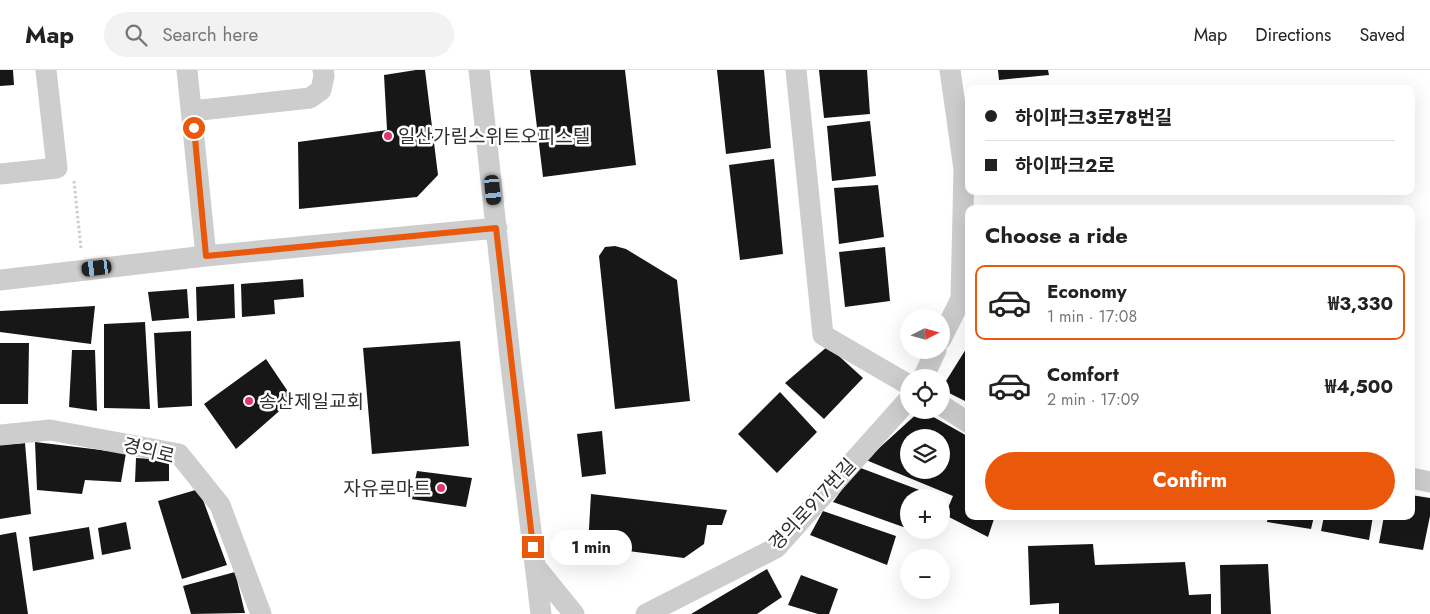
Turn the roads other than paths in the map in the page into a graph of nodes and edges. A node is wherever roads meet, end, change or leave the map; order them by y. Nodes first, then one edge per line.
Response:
1 (46, 70) edge
2 (187, 70) edge
3 (323, 70) edge
4 (479, 70) edge
5 (796, 70) edge
6 (950, 70) edge
7 (192, 111) junction
8 (0, 174) edge
9 (496, 228) junction
10 (206, 256) junction
11 (0, 280) edge
12 (950, 320) edge
13 (900, 380) edge
14 (900, 409) edge
15 (950, 411) edge
16 (965, 420) edge
17 (0, 435) edge
18 (1415, 479) edge
19 (1430, 482) edge
20 (535, 566) junction
21 (261, 614) edge
22 (541, 614) edge
23 (574, 614) edge
24 (646, 614) edge

1 - 8 street
2 - 7 street
3 - 7 street
4 - 9 street
5 - 13 street
6 - 12 street
7 - 10 street
9 - 10 street
9 - 20 street
10 - 11 street
14 - 24 street, 경의로917번길
15 - 16 street
17 - 21 street, 경의로
18 - 19 street
20 - 22 street
20 - 23 street

